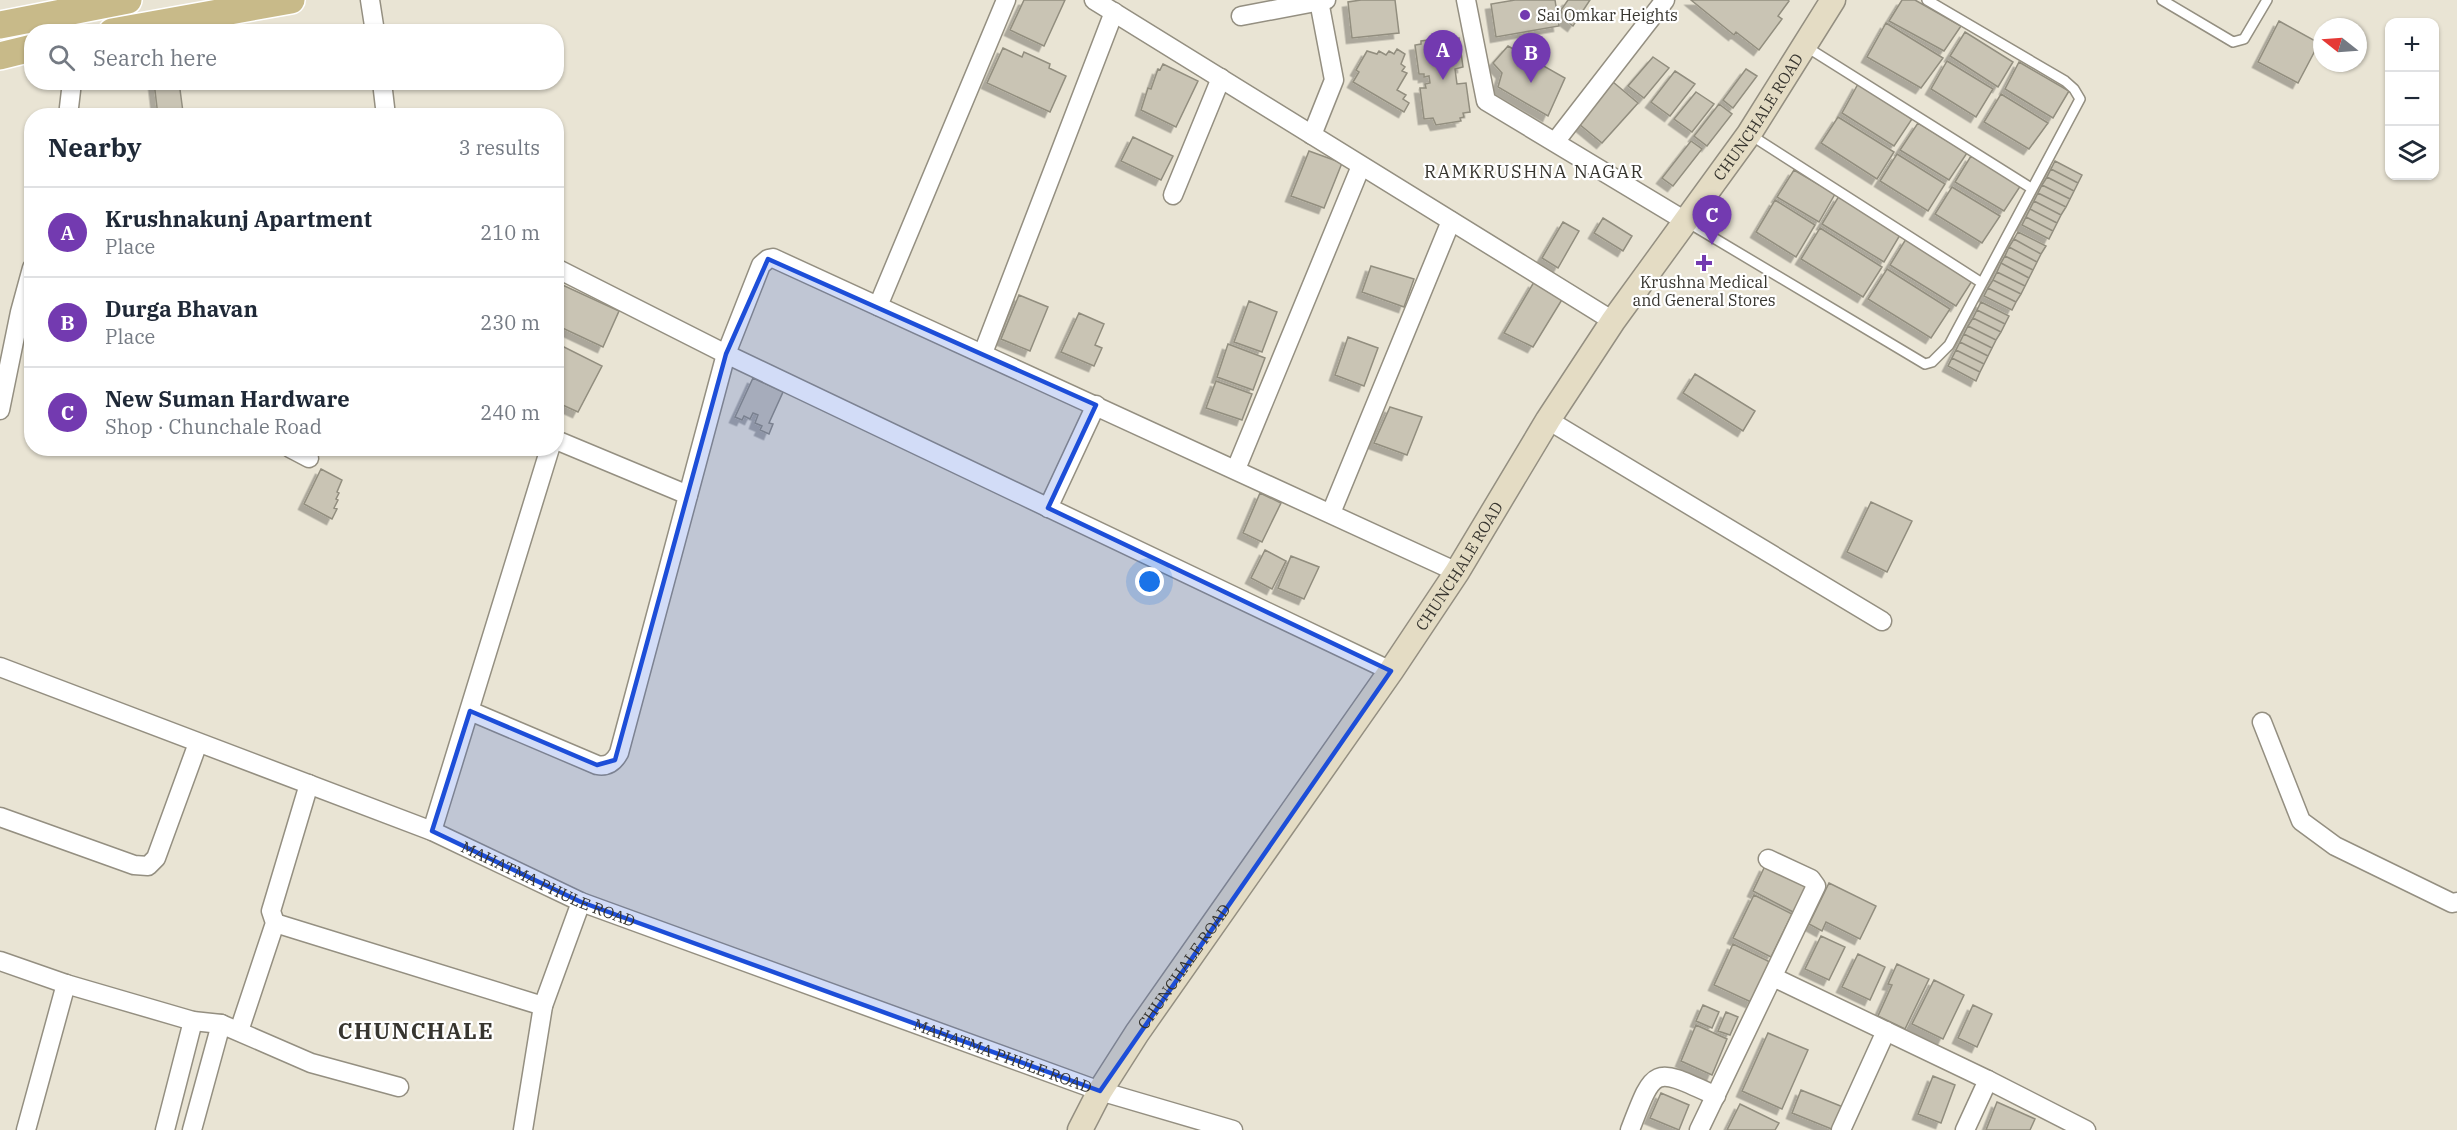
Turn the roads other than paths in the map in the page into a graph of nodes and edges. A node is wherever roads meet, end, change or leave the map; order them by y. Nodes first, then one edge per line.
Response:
1 (128, 0) edge
2 (291, 0) edge
3 (370, 0) edge
4 (1006, 0) edge
5 (1095, 0) edge
6 (1466, 0) edge
7 (1665, 0) edge
8 (1833, 0) edge
9 (1927, 0) edge
10 (2162, 0) edge
11 (2267, 0) edge
12 (1323, 1) edge
13 (1114, 12) junction
14 (1241, 16) dead end
15 (67, 21) edge
16 (0, 24) edge
17 (157, 24) edge
18 (374, 24) edge
19 (1805, 46) junction
20 (24, 50) edge
21 (0, 56) edge
22 (1221, 78) junction
23 (71, 90) edge
24 (383, 90) edge
25 (69, 108) edge
26 (385, 108) edge
27 (1749, 134) junction
28 (1312, 135) junction
29 (1555, 142) junction
30 (1361, 165) junction
31 (2031, 188) junction
32 (1173, 195) dead end
33 (1451, 221) junction
34 (1687, 222) junction
35 (564, 272) edge
36 (1982, 283) junction
37 (878, 306) junction
38 (1613, 321) junction
39 (24, 322) edge
40 (982, 353) junction
41 (726, 354) junction
42 (1096, 405) junction
43 (0, 410) edge
44 (1548, 420) junction
45 (564, 443) edge
46 (305, 456) edge
47 (548, 456) edge
48 (309, 458) dead end
49 (1236, 469) junction
50 (688, 495) junction
51 (1048, 508) junction
52 (1331, 513) junction
53 (1457, 572) junction
54 (1882, 621) dead end
55 (0, 667) edge
56 (1391, 671) junction
57 (470, 711) junction
58 (2262, 722) dead end
59 (198, 742) junction
60 (309, 784) junction
61 (0, 817) edge
62 (432, 831) junction
63 (1768, 859) dead end
64 (581, 902) junction
65 (2457, 902) edge
66 (275, 923) junction
67 (0, 961) edge
68 (1773, 977) junction
69 (66, 984) junction
70 (543, 1006) junction
71 (194, 1021) junction
72 (221, 1024) junction
73 (239, 1031) junction
74 (1886, 1031) junction
75 (1988, 1080) junction
76 (399, 1087) dead end
77 (1100, 1091) junction
78 (1716, 1096) junction
79 (26, 1130) edge
80 (165, 1130) edge
81 (192, 1130) edge
82 (523, 1130) edge
83 (1080, 1130) edge
84 (1233, 1130) edge
85 (1630, 1130) edge
86 (1699, 1130) edge
87 (1841, 1130) edge
88 (1965, 1130) edge
89 (2086, 1130) edge

1 - 15 main road
2 - 17 main road
3 - 18 street
4 - 37 street
5 - 13 street
6 - 29 street
7 - 29 street
8 - 19 street, CHUNCHALE ROAD
9 - 31 lane
10 - 11 lane
12 - 14 street
12 - 28 street
13 - 22 street
13 - 40 street
15 - 16 main road
19 - 27 street, CHUNCHALE ROAD
19 - 31 lane
20 - 21 main road
22 - 28 street
22 - 32 street
23 - 25 street
24 - 26 street
27 - 34 street, CHUNCHALE ROAD
27 - 36 lane
28 - 30 street
29 - 34 street
30 - 33 street
30 - 49 street
31 - 36 lane
33 - 38 street
33 - 52 street
34 - 36 lane
34 - 38 street, CHUNCHALE ROAD
35 - 41 street
37 - 40 street
37 - 41 street
38 - 44 street, CHUNCHALE ROAD
39 - 43 street
40 - 42 street
41 - 50 street
41 - 51 street
42 - 49 street
42 - 51 street
44 - 53 street, CHUNCHALE ROAD
44 - 54 street
45 - 50 street
46 - 48 street
47 - 57 street
49 - 52 street
50 - 57 street
51 - 56 street
52 - 53 street
53 - 56 street, CHUNCHALE ROAD
55 - 59 street, MAHATMA PHULE ROAD
56 - 77 street, CHUNCHALE ROAD
57 - 62 street
58 - 65 street
59 - 60 street, MAHATMA PHULE ROAD
59 - 61 street
60 - 62 street, MAHATMA PHULE ROAD
60 - 66 street
62 - 64 street, MAHATMA PHULE ROAD
63 - 68 street
64 - 70 street
64 - 77 street, MAHATMA PHULE ROAD
66 - 70 street
66 - 73 street
67 - 69 street
68 - 74 street
68 - 78 street
69 - 71 street
69 - 79 street
70 - 82 street
71 - 72 street
71 - 80 street
72 - 73 street
72 - 81 street
73 - 76 street
74 - 75 street
74 - 87 street
75 - 88 street
75 - 89 street
77 - 83 street, CHUNCHALE ROAD
77 - 84 street, MAHATMA PHULE ROAD
78 - 85 street
78 - 86 street

